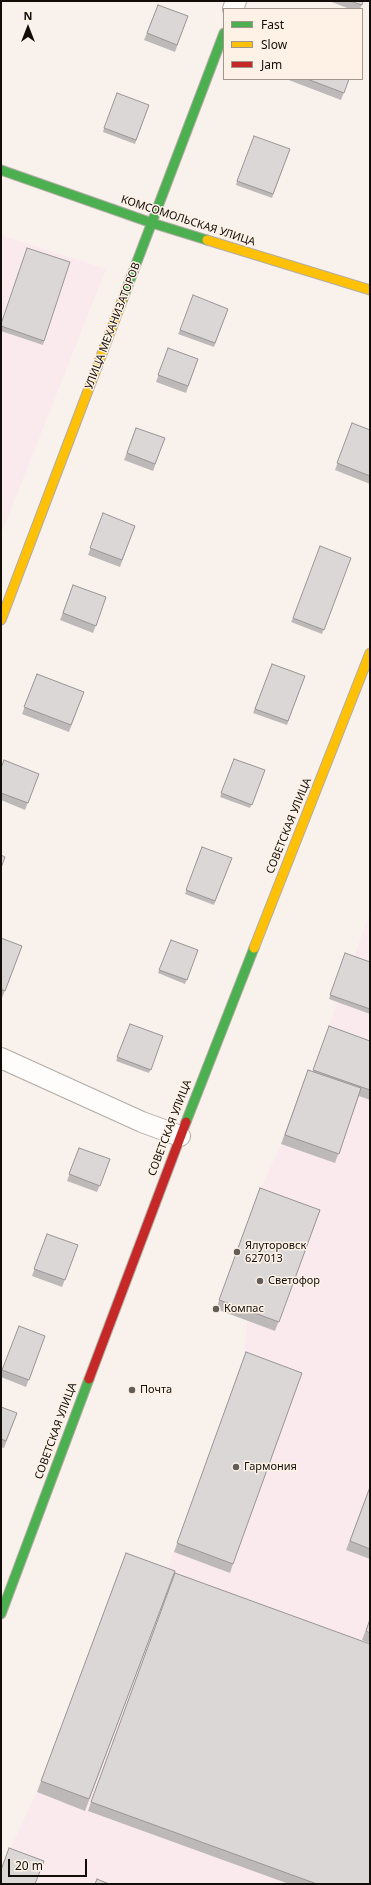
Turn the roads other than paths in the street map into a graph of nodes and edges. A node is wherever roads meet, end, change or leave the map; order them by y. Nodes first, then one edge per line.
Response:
1 (223, 36) edge
2 (1, 170) edge
3 (152, 223) junction
4 (370, 290) edge
5 (1, 620) edge
6 (370, 653) edge
7 (1, 1058) edge
8 (180, 1136) junction
9 (1, 1614) edge

1 - 3 street, УЛИЦА МЕХАНИЗАТОРОВ
2 - 3 street, КОМСОМОЛЬСКАЯ УЛИЦА
3 - 4 street, КОМСОМОЛЬСКАЯ УЛИЦА
3 - 5 street, УЛИЦА МЕХАНИЗАТОРОВ
6 - 8 street, СОВЕТСКАЯ УЛИЦА
7 - 8 street
8 - 9 street, СОВЕТСКАЯ УЛИЦА

